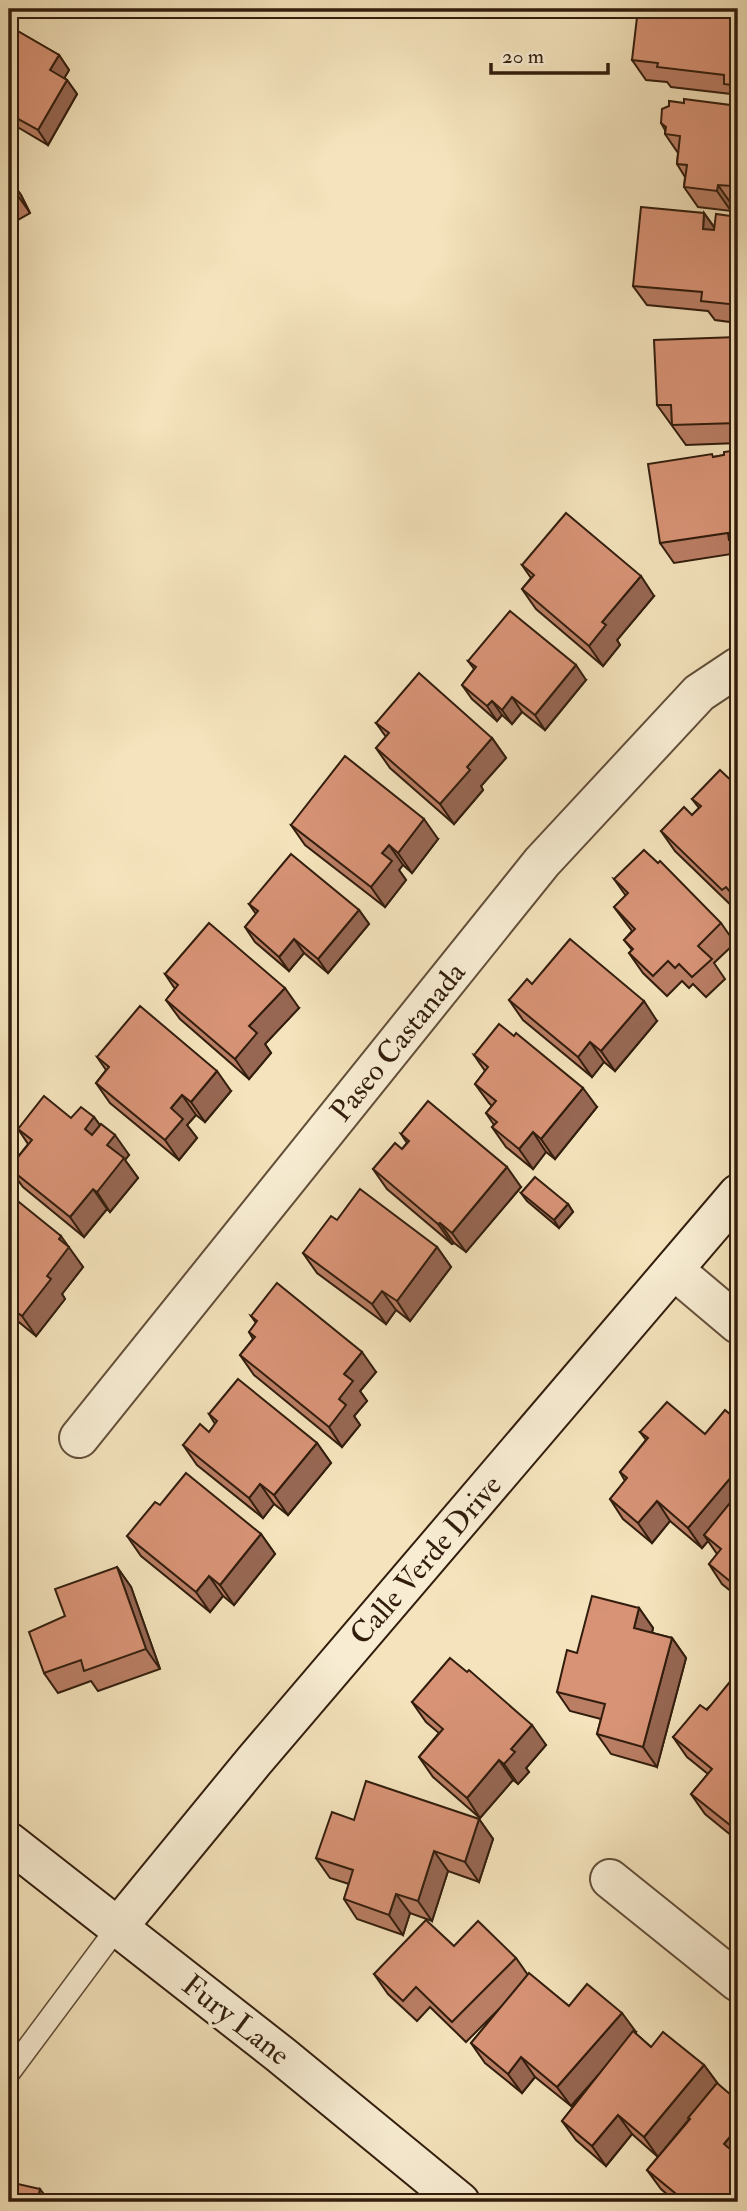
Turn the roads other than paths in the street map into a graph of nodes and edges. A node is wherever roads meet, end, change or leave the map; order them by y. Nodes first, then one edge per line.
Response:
1 (738, 667) edge
2 (738, 1194) edge
3 (674, 1270) junction
4 (738, 1324) edge
5 (79, 1438) dead end
6 (9, 1842) edge
7 (610, 1880) dead end
8 (117, 1928) junction
9 (738, 1982) edge
10 (9, 2073) edge
11 (460, 2202) edge

1 - 5 main road, Paseo Castanada
2 - 3 main road, Calle Verde Drive
3 - 4 main road
3 - 8 main road, Calle Verde Drive
6 - 8 main road, Fury Lane
7 - 9 main road
8 - 10 lane
8 - 11 main road, Fury Lane

